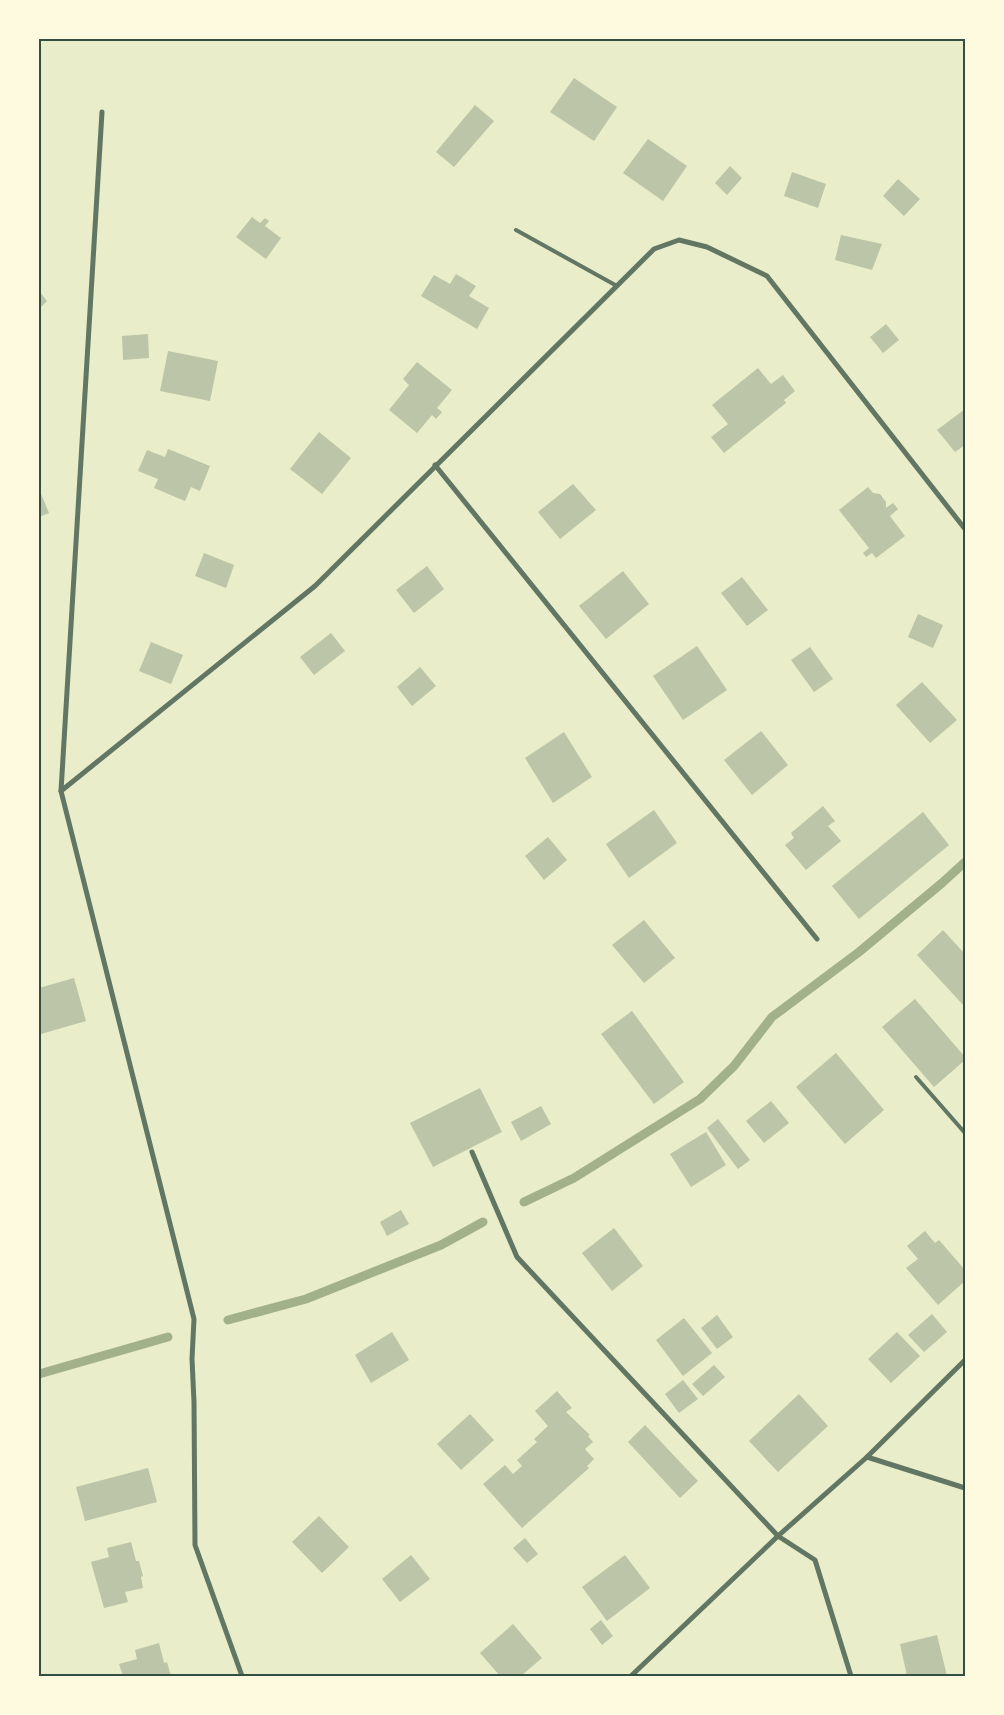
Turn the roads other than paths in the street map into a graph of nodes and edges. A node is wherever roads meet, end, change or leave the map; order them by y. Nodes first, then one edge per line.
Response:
1 (102, 112) dead end
2 (516, 230) dead end
3 (617, 286) junction
4 (435, 465) junction
5 (965, 529) edge
6 (61, 791) junction
7 (817, 939) dead end
8 (916, 1077) dead end
9 (965, 1133) edge
10 (472, 1152) dead end
11 (965, 1360) edge
12 (867, 1457) junction
13 (965, 1488) edge
14 (778, 1536) junction
15 (242, 1676) edge
16 (631, 1676) edge
17 (851, 1676) edge

1 - 6 street
2 - 3 lane
3 - 4 street
3 - 5 street
4 - 6 street
4 - 7 street
6 - 15 street
8 - 9 lane
10 - 14 street
11 - 12 street
12 - 13 street
12 - 14 street
14 - 16 street
14 - 17 street

